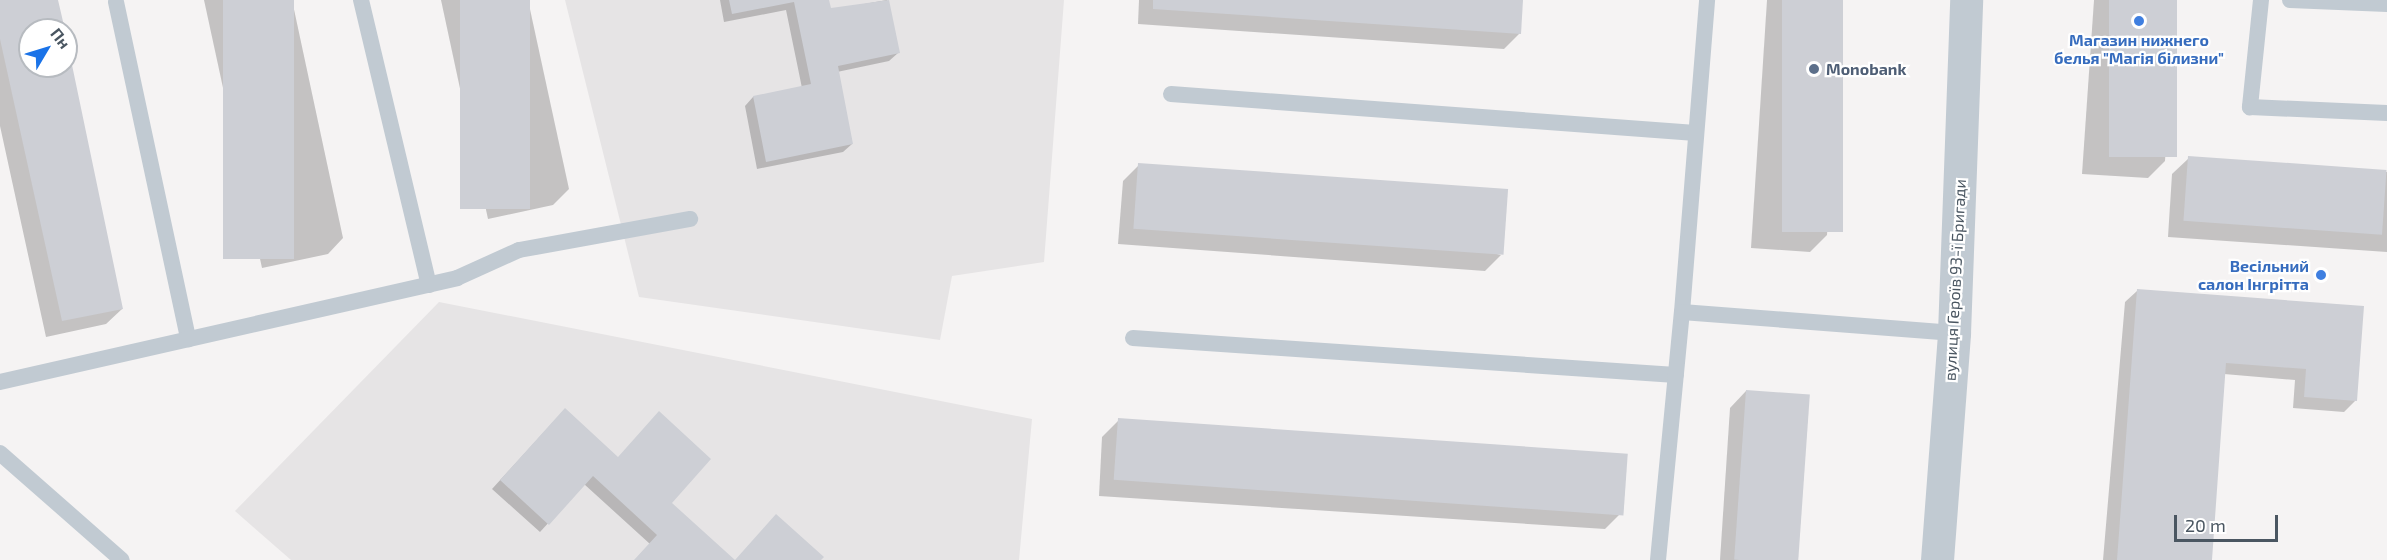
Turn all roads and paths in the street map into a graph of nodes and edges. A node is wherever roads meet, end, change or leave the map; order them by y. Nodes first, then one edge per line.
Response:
1 (361, 0) edge
2 (1707, 0) edge
3 (1966, 0) edge
4 (2261, 0) edge
5 (2290, 0) edge
6 (116, 2) dead end
7 (2387, 4) edge
8 (1171, 94) dead end
9 (2387, 113) edge
10 (1696, 133) junction
11 (690, 219) dead end
12 (429, 285) junction
13 (1682, 312) junction
14 (1954, 333) junction
15 (1133, 338) dead end
16 (188, 339) junction
17 (1676, 375) junction
18 (0, 382) edge
19 (0, 453) edge
20 (122, 560) edge
21 (1658, 560) edge
22 (1937, 560) edge

1 - 12 lane
2 - 10 lane
3 - 14 street, вулиця Героїв 93-ї Бригади
4 - 9 lane
5 - 7 lane
6 - 16 lane
8 - 10 lane
10 - 13 lane
11 - 12 lane
12 - 16 lane
13 - 14 lane
13 - 17 lane
14 - 22 street, вулиця Героїв 93-ї Бригади
15 - 17 lane
16 - 18 lane
17 - 21 lane
19 - 20 lane

